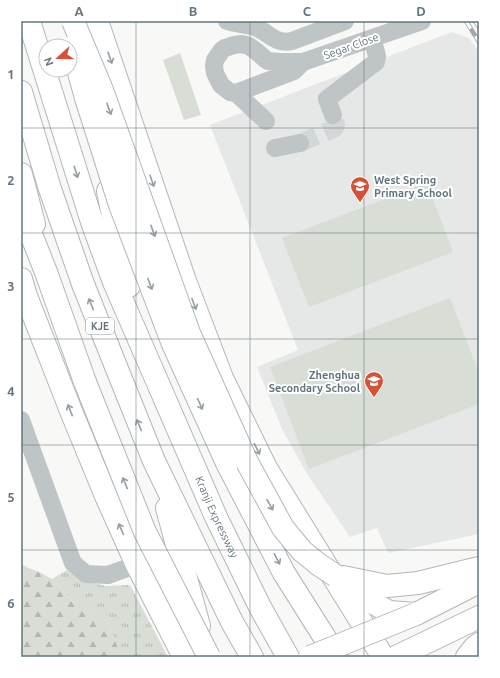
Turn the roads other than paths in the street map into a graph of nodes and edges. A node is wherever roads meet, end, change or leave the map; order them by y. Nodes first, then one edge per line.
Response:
1 (29, 21) edge
2 (66, 21) edge
3 (73, 21) edge
4 (97, 21) edge
5 (227, 21) edge
6 (422, 21) edge
7 (331, 24) edge
8 (372, 38) junction
9 (337, 51) junction
10 (303, 62) junction
11 (21, 92) edge
12 (236, 93) junction
13 (330, 107) tunnel mouth
14 (266, 122) dead end
15 (300, 143) tunnel mouth
16 (275, 148) dead end
17 (21, 174) edge
18 (21, 209) edge
19 (46, 272) junction
20 (21, 279) edge
21 (154, 374) junction
22 (21, 420) edge
23 (154, 461) junction
24 (177, 547) junction
25 (137, 565) junction
26 (479, 568) edge
27 (336, 576) junction
28 (479, 582) edge
29 (416, 614) junction
30 (479, 617) edge
31 (479, 644) edge
32 (184, 657) edge
33 (208, 657) edge
34 (252, 657) edge
35 (288, 657) edge
36 (310, 657) edge
37 (337, 657) edge
38 (383, 657) edge
39 (396, 657) edge
40 (467, 657) edge

1 -> 21 highway, KJE
2 -> 37 highway, bridge
3 - 21 highway
3 -> 27 highway, bridge
4 -> 38 highway
5 - 7 street
6 - 8 street, Segar Close
7 - 9 street
8 - 9 street, Segar Close
8 - 13 street
9 - 10 street, Segar Close
10 - 12 street, Segar Close
10 - 12 street, Segar Close
23 -> 11 highway, KJE
12 - 14 street
15 - 16 street
17 - 19 highway
18 - 19 highway
33 -> 19 highway, bridge
25 -> 20 highway
21 - 35 highway, Kranji Expressway / KJE
22 - 25 street
23 - 24 highway
23 - 34 highway, KJE
24 - 25 street
24 - 33 highway
25 - 32 highway
26 - 27 highway
27 - 29 highway
28 - 29 highway
29 - 36 highway, bridge
30 - 39 highway
31 - 40 highway

